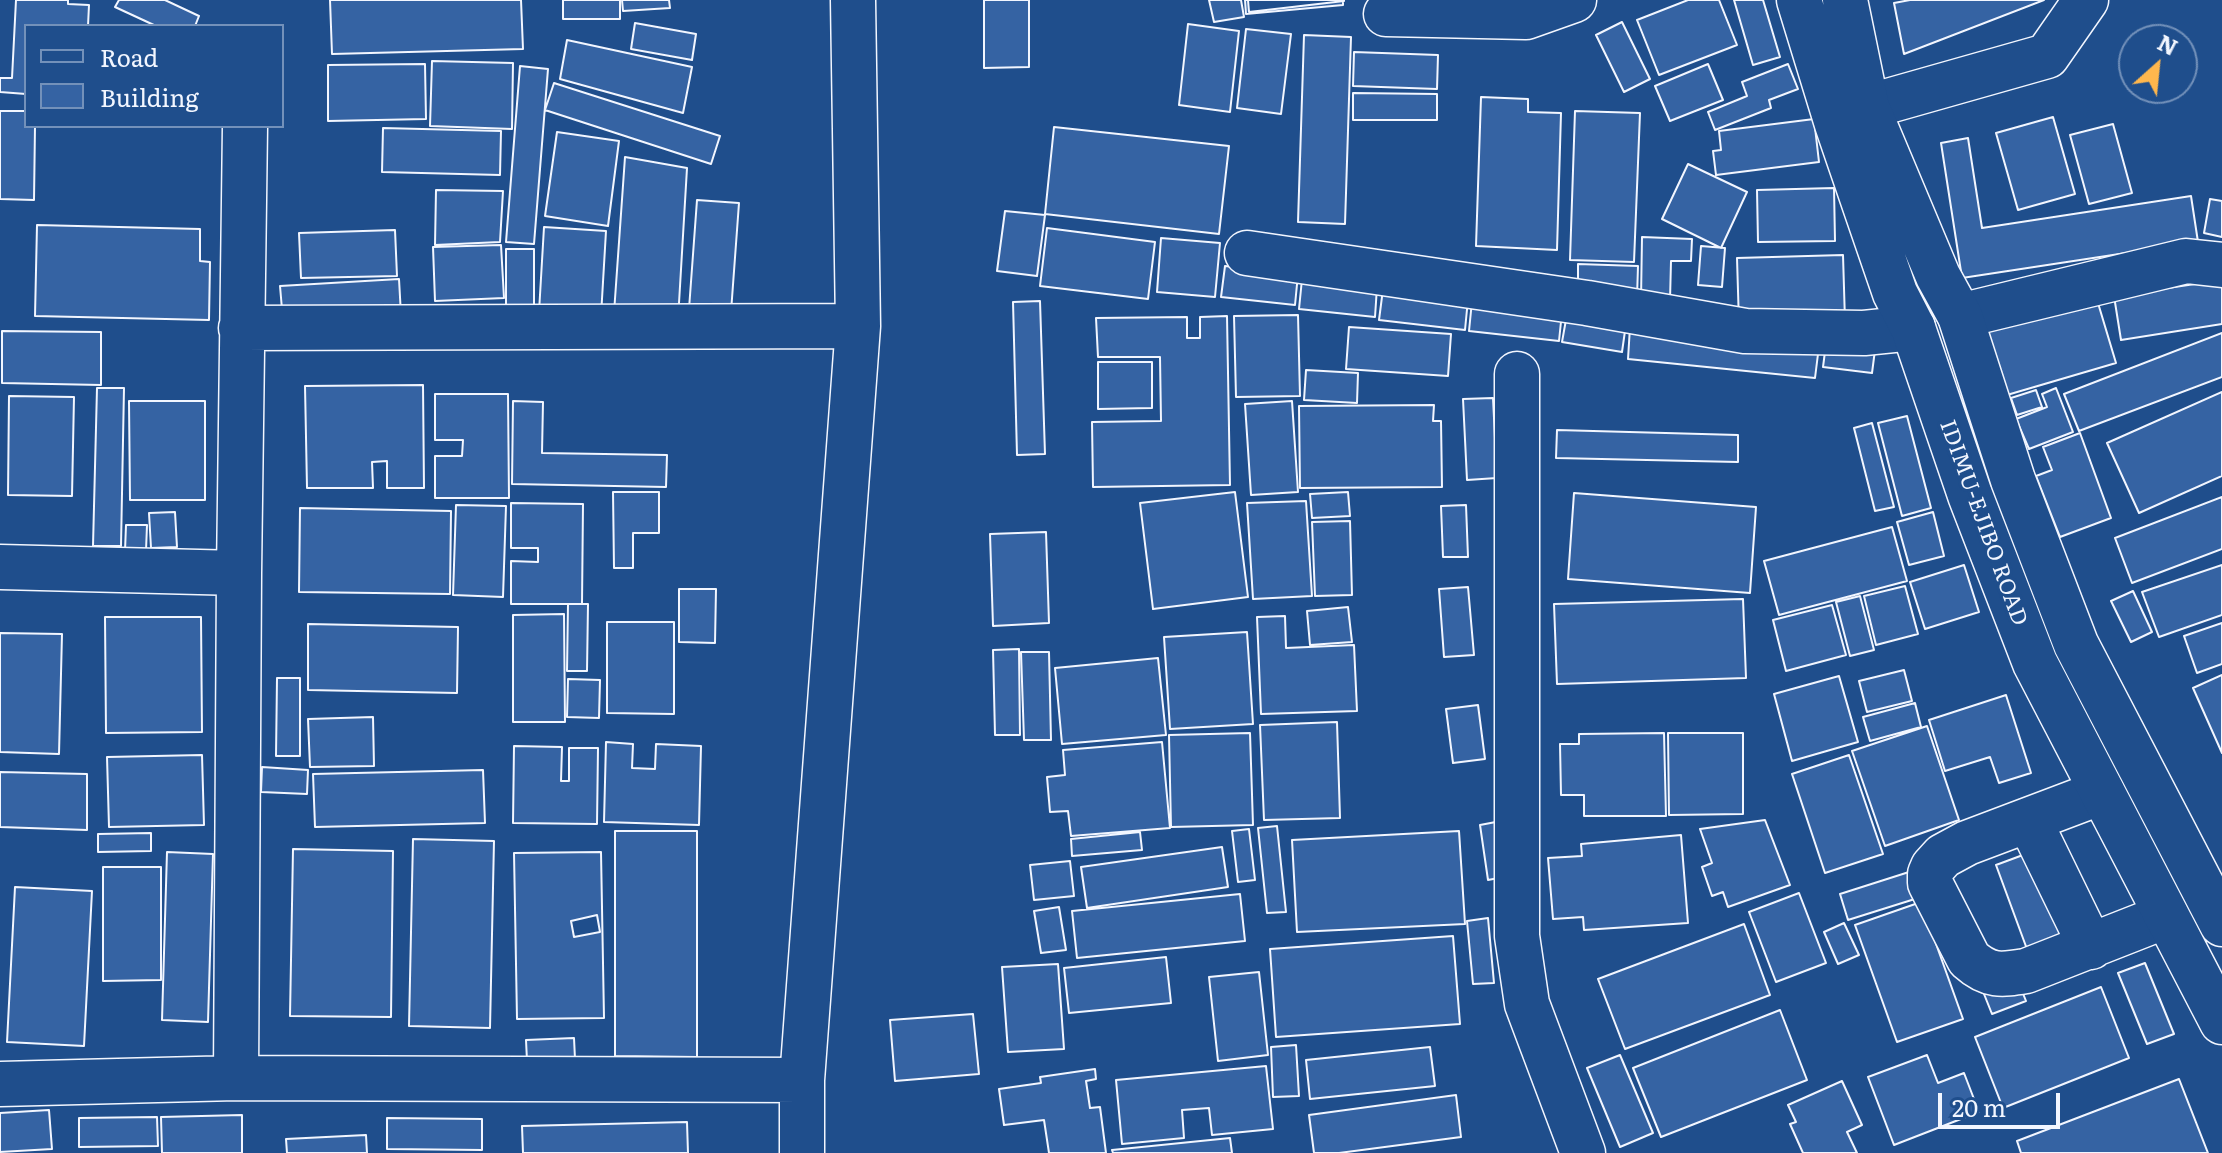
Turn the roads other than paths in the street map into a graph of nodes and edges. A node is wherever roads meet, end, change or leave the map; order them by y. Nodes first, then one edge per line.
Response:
1 (853, 0) edge
2 (1574, 0) edge
3 (1799, 0) edge
4 (1845, 0) edge
5 (2086, 0) edge
6 (1386, 14) dead end
7 (1867, 107) junction
8 (245, 128) edge
9 (1247, 253) dead end
10 (2222, 265) edge
11 (1960, 316) junction
12 (858, 326) junction
13 (241, 328) junction
14 (1913, 328) junction
15 (1517, 374) dead end
16 (0, 567) edge
17 (239, 573) junction
18 (2102, 792) junction
19 (2029, 820) junction
20 (2166, 916) junction
21 (2222, 924) edge
22 (2091, 947) junction
23 (2222, 1022) edge
24 (236, 1078) junction
25 (802, 1080) junction
26 (0, 1084) edge
27 (802, 1153) edge
28 (1583, 1153) edge

1 - 12 street
2 - 6 street
3 - 14 street, IDIMU-EJIBO ROAD
4 - 7 street, IDIMU-EJIBO ROAD
5 - 7 street
7 - 11 street, IDIMU-EJIBO ROAD
8 - 13 street
9 - 14 street
10 - 11 street
11 - 21 street, IDIMU-EJIBO ROAD
12 - 13 street
12 - 25 street
13 - 17 street
14 - 18 street, IDIMU-EJIBO ROAD
15 - 28 street
16 - 17 street
17 - 24 street
18 - 19 street
18 - 20 street, IDIMU-EJIBO ROAD
19 - 22 street
19 - 22 street
20 - 22 street
20 - 23 street, IDIMU-EJIBO ROAD
24 - 25 street
24 - 26 street
25 - 27 street

